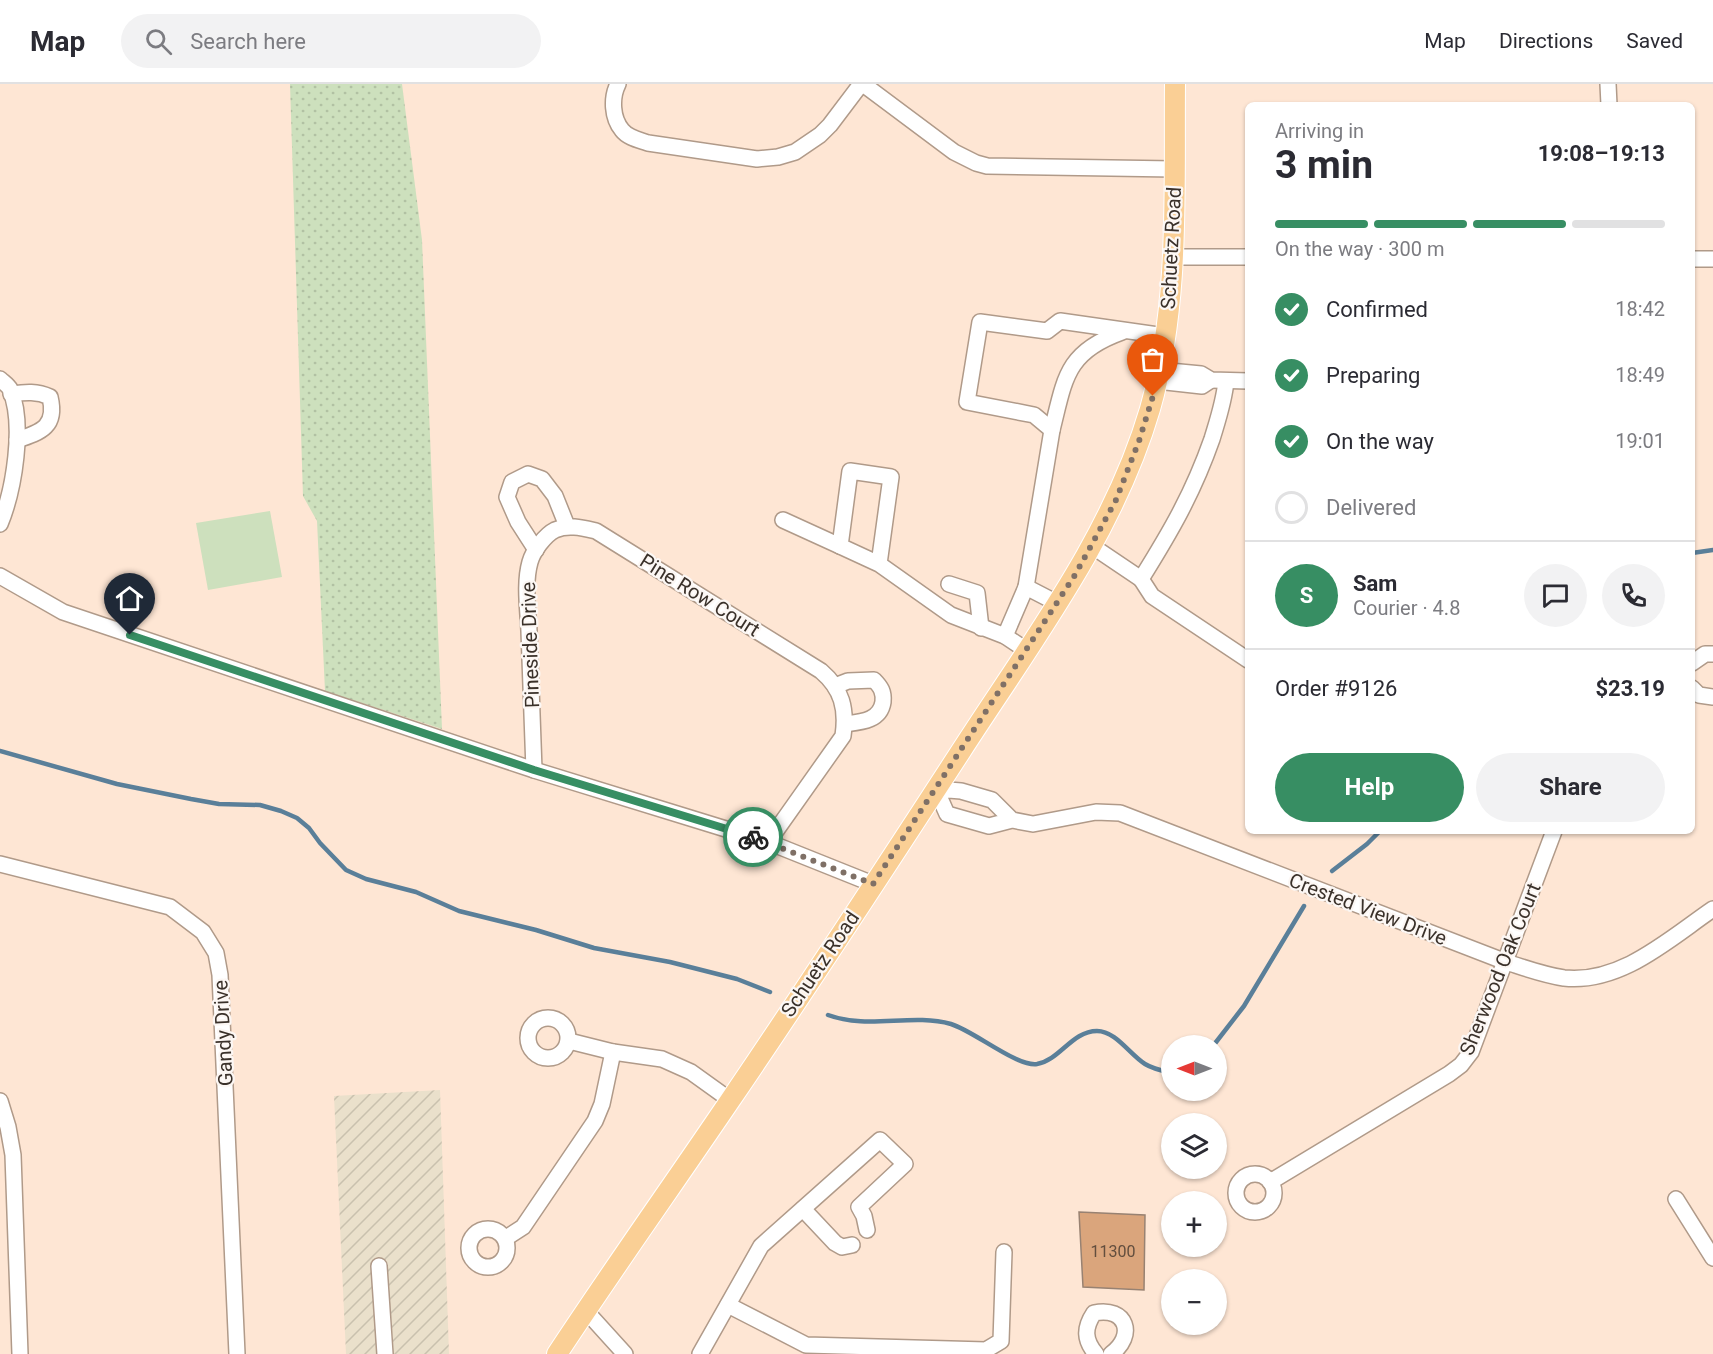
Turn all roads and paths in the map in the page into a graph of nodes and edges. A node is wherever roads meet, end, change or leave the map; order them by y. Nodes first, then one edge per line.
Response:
1 (618, 84) edge
2 (862, 84) edge
3 (1175, 84) edge
4 (1608, 84) edge
5 (1609, 102) edge
6 (1174, 169) junction
7 (1172, 257) junction
8 (1245, 257) edge
9 (1695, 259) edge
10 (1713, 260) edge
11 (1125, 331) junction
12 (1165, 336) junction
13 (1158, 376) junction
14 (0, 379) edge
15 (1219, 381) junction
16 (1245, 381) edge
17 (11, 394) junction
18 (1052, 430) junction
19 (17, 440) junction
20 (783, 520) dead end
21 (0, 524) edge
22 (561, 528) junction
23 (840, 546) junction
24 (1092, 546) junction
25 (536, 550) junction
26 (879, 564) junction
27 (0, 576) edge
28 (1141, 579) junction
29 (949, 584) dead end
30 (1026, 587) junction
31 (1057, 603) junction
32 (981, 628) junction
33 (1005, 636) junction
34 (1026, 650) junction
35 (1713, 654) edge
36 (1245, 658) edge
37 (1695, 661) edge
38 (835, 686) junction
39 (1695, 691) edge
40 (1713, 697) edge
41 (845, 724) junction
42 (534, 770) junction
43 (936, 789) junction
44 (1012, 820) junction
45 (1553, 834) edge
46 (768, 842) junction
47 (0, 864) edge
48 (873, 884) junction
49 (1713, 909) edge
50 (1506, 962) junction
51 (569, 1041) dead end
52 (613, 1052) junction
53 (730, 1100) junction
54 (0, 1101) edge
55 (1269, 1182) dead end
56 (1676, 1199) dead end
57 (803, 1209) junction
58 (867, 1230) dead end
59 (506, 1238) dead end
60 (852, 1245) dead end
61 (1004, 1252) dead end
62 (1713, 1258) edge
63 (380, 1266) dead end
64 (728, 1305) junction
65 (586, 1311) junction
66 (20, 1354) edge
67 (237, 1354) edge
68 (385, 1354) edge
69 (557, 1354) edge
70 (625, 1354) edge
71 (700, 1354) edge
72 (1096, 1354) edge
73 (1111, 1354) edge

1 - 2 street
2 - 6 street
3 - 6 main road, Schuetz Road
4 - 5 street
6 - 7 main road, Schuetz Road
7 - 8 street
7 - 12 main road, Schuetz Road
9 - 10 street
11 - 12 street
11 - 18 street
11 - 18 street
12 - 13 main road, Schuetz Road
13 - 15 street
13 - 24 main road, Schuetz Road
14 - 17 street
15 - 16 street
15 - 28 street
17 - 19 street
17 - 19 street
18 - 30 street
19 - 21 street
20 - 23 street
22 - 25 street, Pineside Drive
22 - 25 street
22 - 38 street, Pine Row Court
23 - 26 street
23 - 26 street
24 - 28 street
24 - 31 main road, Schuetz Road
25 - 42 street, Pineside Drive
26 - 32 street
27 - 42 street
28 - 36 street
29 - 32 street
30 - 31 street
30 - 33 street
31 - 34 main road, Schuetz Road
32 - 33 street
33 - 34 street
34 - 43 main road, Schuetz Road
35 - 37 street
38 - 41 street, Pine Row Court
38 - 41 street
39 - 40 street
41 - 46 street
42 - 46 street
43 - 44 street
43 - 44 street, Crested View Drive
43 - 48 main road, Schuetz Road
44 - 50 street, Crested View Drive
45 - 50 street, Sherwood Oak Court
46 - 48 street
47 - 67 street, Gandy Drive
48 - 53 main road, Schuetz Road
49 - 50 street, Crested View Drive
50 - 55 street, Sherwood Oak Court
51 - 52 street
52 - 53 street
52 - 59 street
53 - 65 main road, Schuetz Road
54 - 66 street
56 - 62 street
57 - 58 street
57 - 60 street
57 - 64 street
61 - 64 street
63 - 68 street
64 - 71 street
65 - 69 main road, Schuetz Road
65 - 70 street
72 - 73 street

